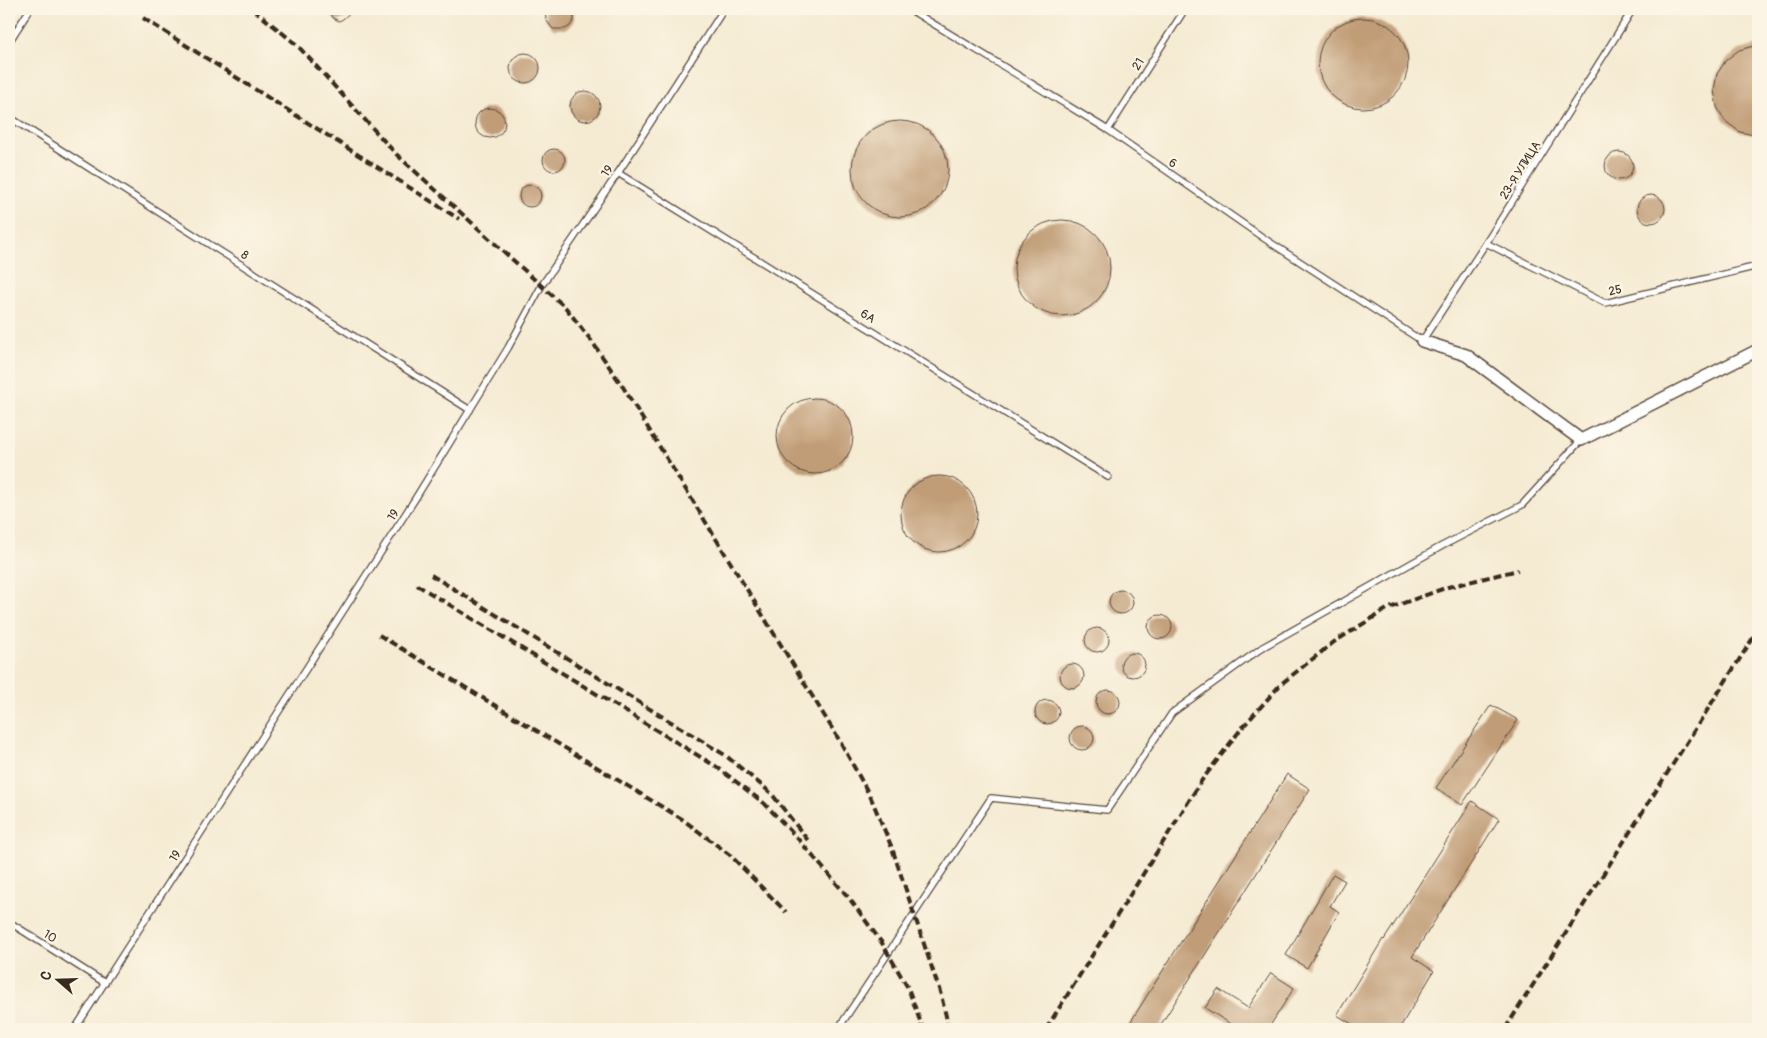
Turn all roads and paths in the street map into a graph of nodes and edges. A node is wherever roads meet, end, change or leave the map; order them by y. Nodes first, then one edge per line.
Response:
1 (30, 9) edge
2 (724, 9) edge
3 (909, 9) edge
4 (1185, 9) edge
5 (1633, 9) edge
6 (9, 42) edge
7 (9, 117) edge
8 (1108, 130) junction
9 (618, 173) junction
10 (1486, 243) junction
11 (1758, 266) edge
12 (1422, 341) junction
13 (1758, 350) edge
14 (470, 410) junction
15 (1581, 440) junction
16 (1108, 477) dead end
17 (9, 922) edge
18 (105, 983) junction
19 (75, 1029) edge
20 (838, 1029) edge

1 - 6 lane
2 - 9 lane, 19
3 - 8 lane, 6 / 6
4 - 8 lane, 21 / 21
5 - 10 lane, 23-Я УЛИЦА
7 - 14 lane, 8 / 8
8 - 12 lane, 6 / 6
9 - 14 lane, 19
9 - 16 lane, 6A / 6a
10 - 11 lane, 25 / 25
10 - 12 lane, 23-Я УЛИЦА
12 - 15 street
13 - 15 street
14 - 18 lane, 19
15 - 20 lane
17 - 18 lane, 10 / 10
18 - 19 lane, 19

